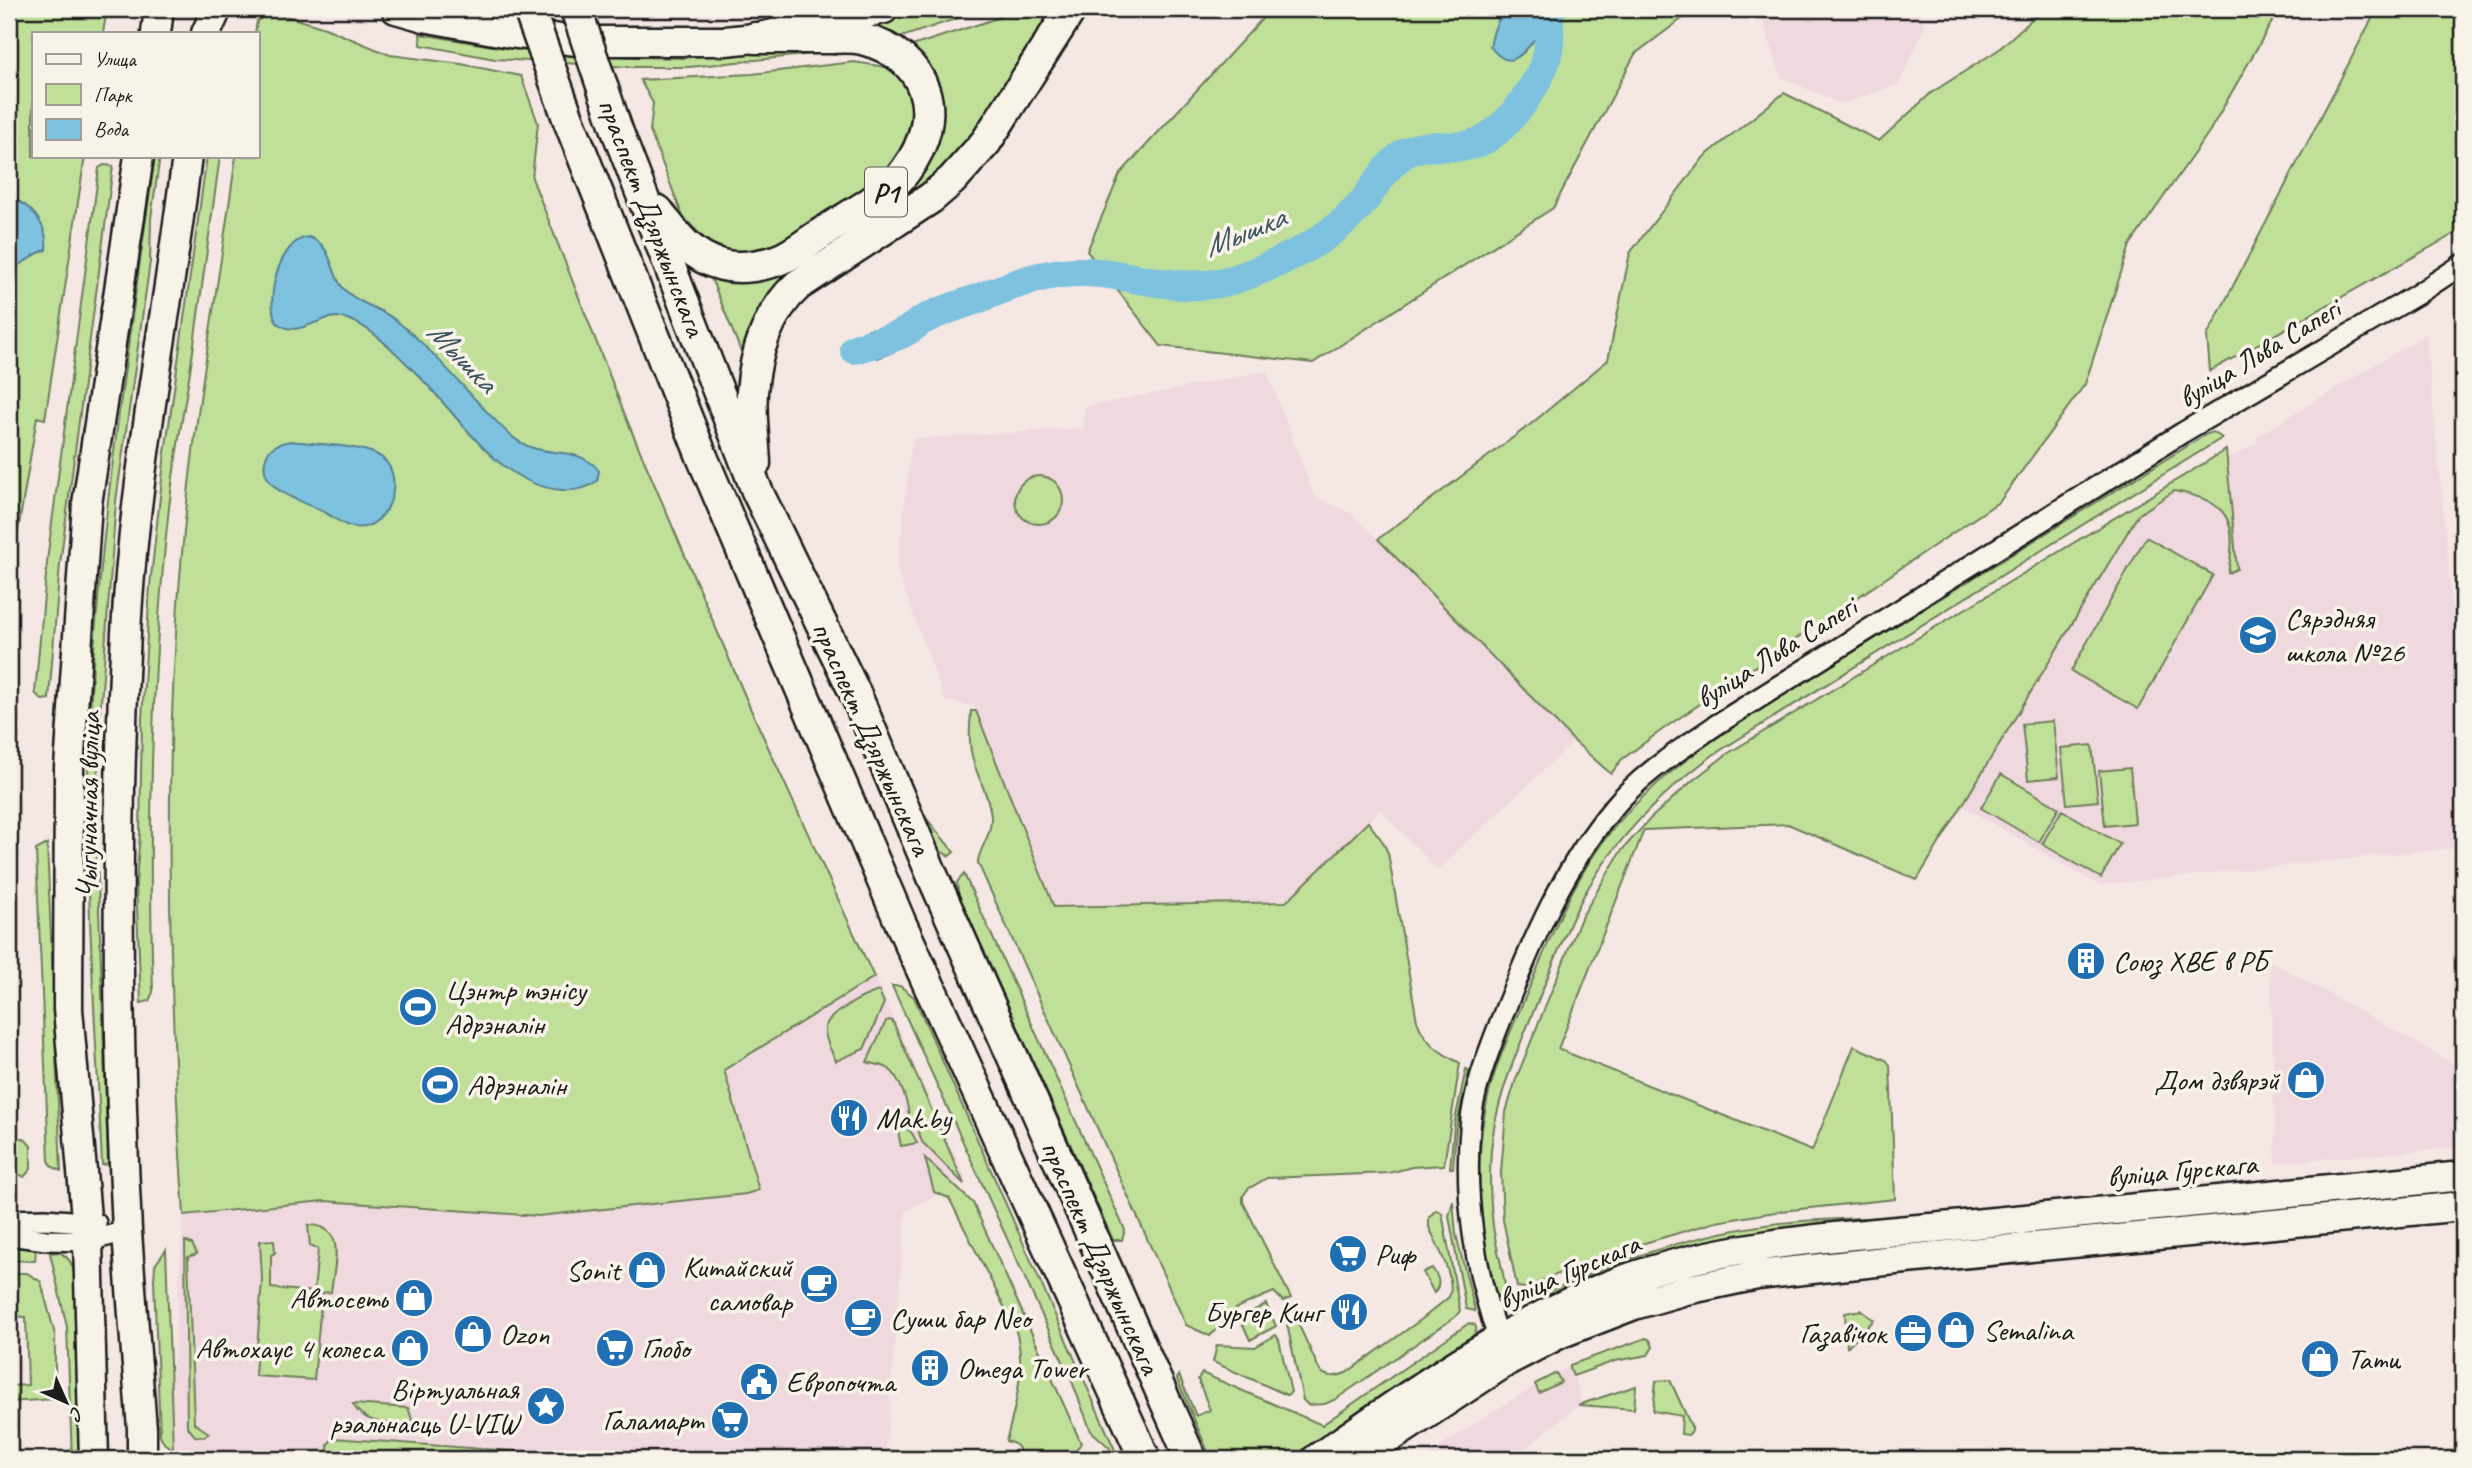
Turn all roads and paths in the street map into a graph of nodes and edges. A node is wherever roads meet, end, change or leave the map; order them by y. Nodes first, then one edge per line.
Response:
1 (159, 9) edge
2 (204, 9) edge
3 (217, 9) edge
4 (396, 9) edge
5 (529, 9) edge
6 (576, 9) edge
7 (884, 9) edge
8 (1071, 9) edge
9 (156, 32) edge
10 (204, 32) edge
11 (205, 32) edge
12 (755, 38) junction
13 (139, 158) edge
14 (187, 158) edge
15 (636, 181) junction
16 (2463, 264) edge
17 (757, 491) junction
18 (2463, 1176) edge
19 (2260, 1196) junction
20 (2463, 1206) edge
21 (9, 1220) edge
22 (2240, 1227) junction
23 (87, 1231) junction
24 (127, 1231) junction
25 (1894, 1231) junction
26 (9, 1235) edge
27 (1897, 1260) junction
28 (1629, 1293) junction
29 (1503, 1348) junction
30 (1192, 1455) edge
31 (94, 1459) edge
32 (142, 1459) edge
33 (1144, 1459) edge
34 (1316, 1459) edge
35 (1358, 1459) edge

1 - 9 main road
2 - 10 main road
3 - 11 main road
4 - 12 main road, Р1
5 - 33 main road, праспект Дзяржынскага, bridge
6 - 15 main road, праспект Дзяржынскага / Р1, bridge
7 - 12 main road
8 - 17 main road
12 - 15 main road, Р1
13 - 23 main road, Чыгуначная вуліца
14 - 24 main road, Чыгуначная вуліца
15 - 17 main road, праспект Дзяржынскага
16 - 29 street, вуліца Льва Сапегі
17 - 30 main road, праспект Дзяржынскага
18 - 19 main road, вуліца Гурскага
19 - 22 main road
19 - 25 main road, вуліца Гурскага
20 - 22 main road, вуліца Гурскага
21 - 23 street
22 - 27 main road, вуліца Гурскага
23 - 24 street
23 - 26 street
23 - 31 main road, Чыгуначная вуліца
24 - 32 main road, Чыгуначная вуліца
25 - 27 main road
25 - 28 main road, вуліца Гурскага
27 - 28 main road, вуліца Гурскага
28 - 29 main road, вуліца Гурскага
29 - 34 main road, вуліца Гурскага
29 - 35 main road, вуліца Гурскага

